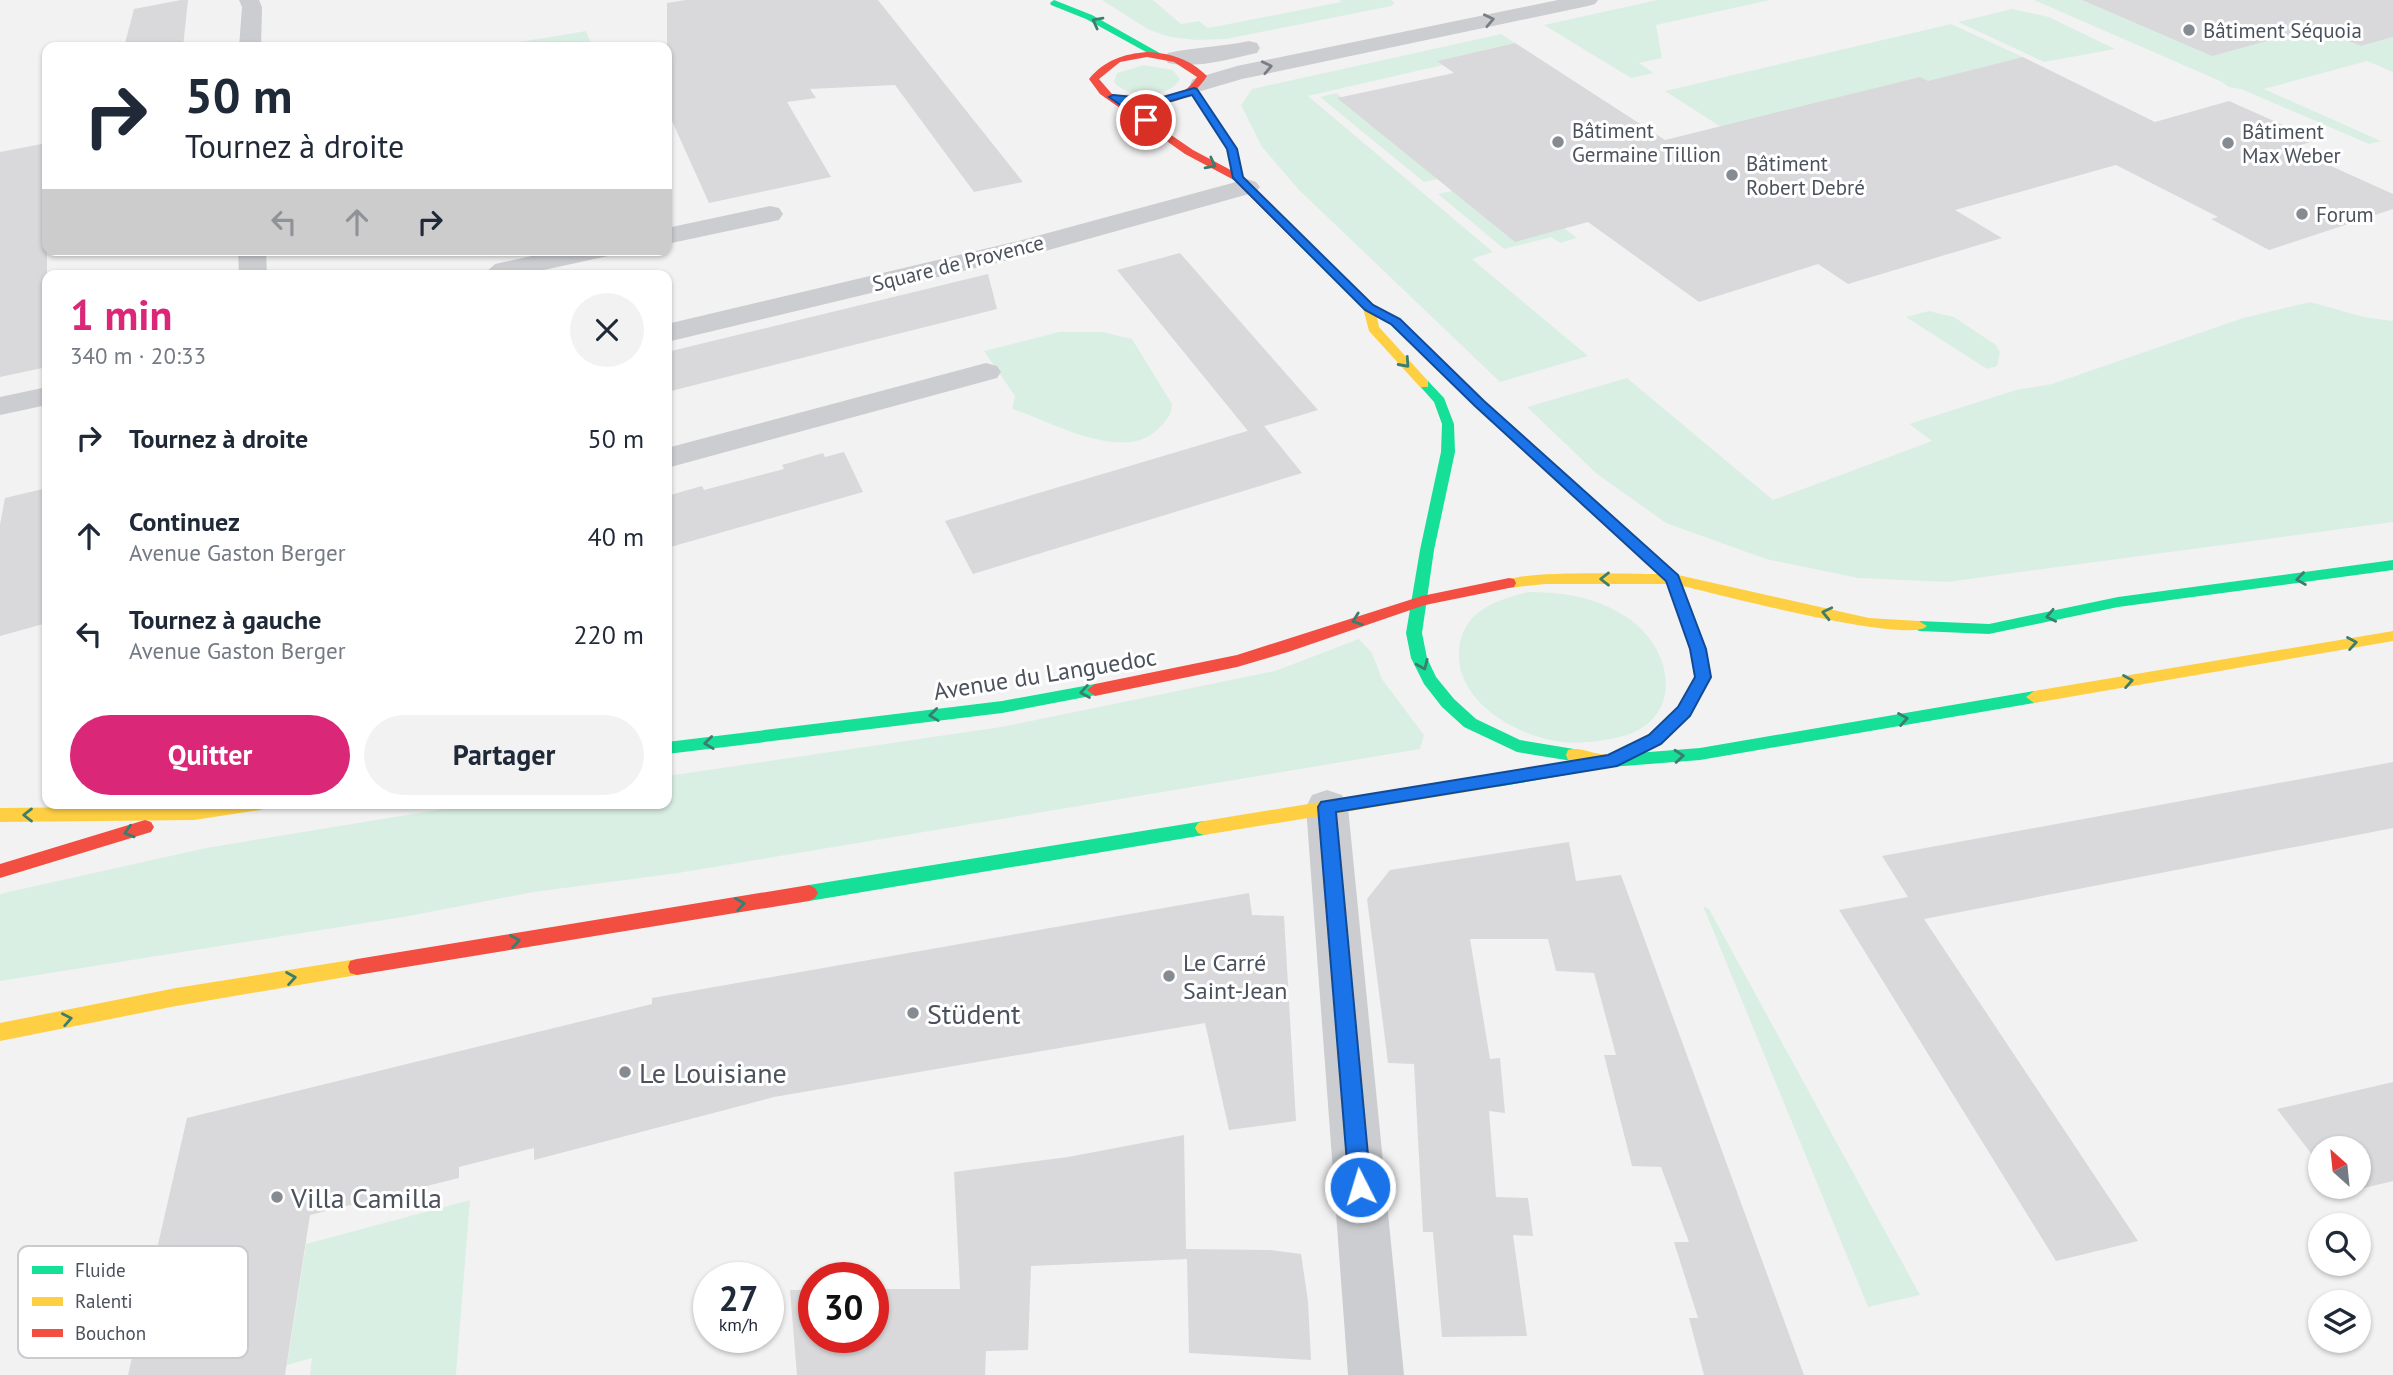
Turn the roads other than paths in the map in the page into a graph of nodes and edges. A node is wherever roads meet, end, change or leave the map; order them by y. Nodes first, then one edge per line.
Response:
1 (249, 0) edge
2 (1488, 0) edge
3 (1588, 0) edge
4 (1053, 1) edge
5 (1063, 22) dead end
6 (1381, 22) dead end
7 (250, 42) edge
8 (1272, 44) dead end
9 (1092, 54) dead end
10 (1168, 57) junction
11 (1097, 72) junction
12 (1197, 88) junction
13 (1113, 97) junction
14 (1243, 183) junction
15 (770, 214) dead end
16 (672, 235) edge
17 (570, 256) edge
18 (505, 270) edge
19 (1369, 308) junction
20 (672, 332) edge
21 (986, 372) dead end
22 (42, 397) edge
23 (0, 406) edge
24 (672, 457) edge
25 (2393, 565) edge
26 (1673, 579) junction
27 (1421, 598) junction
28 (2393, 636) edge
29 (672, 747) edge
30 (1611, 761) junction
31 (1327, 807) junction
32 (220, 809) edge
33 (194, 813) junction
34 (0, 815) edge
35 (0, 871) edge
36 (0, 1032) edge
37 (1376, 1375) edge

1 - 7 street
2 - 6 street
12 -> 3 street
4 - 5 main road
10 -> 4 main road
8 - 10 street
9 - 11 main road
10 - 11 main road
10 - 12 main road
11 - 13 main road
12 - 13 main road
12 - 14 main road
13 -> 14 main road
14 - 19 main road
14 - 20 street, Square de Provence
15 - 16 street
17 - 18 street
19 - 26 main road
19 -> 27 main road
21 - 24 street
22 - 23 street
25 -> 26 main road
26 -> 27 main road
26 - 30 main road
27 -> 29 main road, Avenue du Languedoc
27 -> 30 main road
30 -> 28 main road
30 - 31 main road
36 -> 31 main road
31 - 37 street
32 - 33 main road
33 -> 34 main road
33 -> 35 main road

